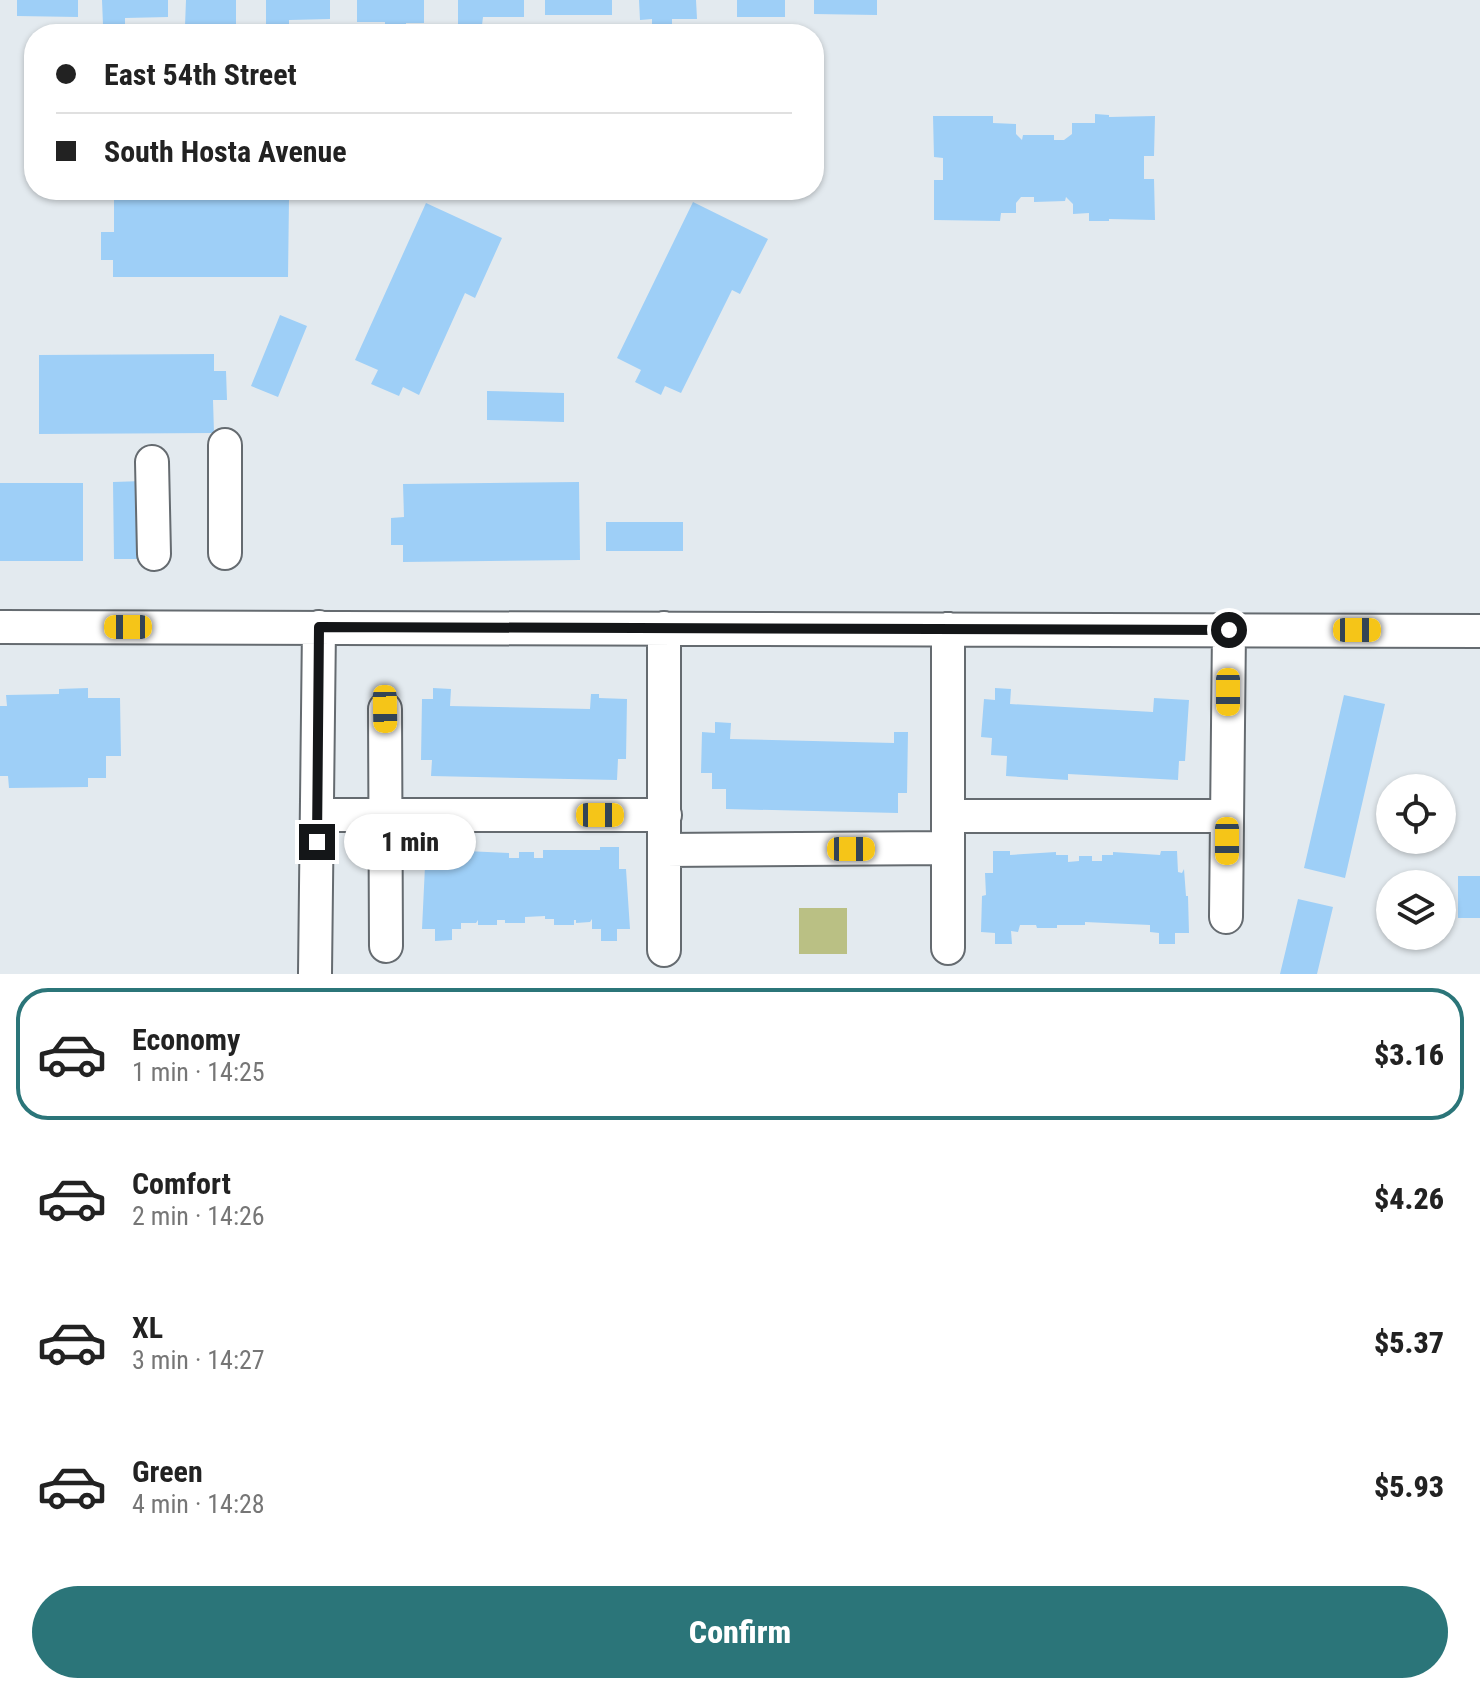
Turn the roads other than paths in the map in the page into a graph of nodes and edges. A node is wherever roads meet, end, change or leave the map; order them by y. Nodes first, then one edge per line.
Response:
1 (225, 445) dead end
2 (152, 462) dead end
3 (225, 553) dead end
4 (154, 554) dead end
5 (0, 627) edge
6 (319, 627) junction
7 (664, 628) junction
8 (948, 629) junction
9 (1229, 630) junction
10 (1480, 631) edge
11 (385, 709) dead end
12 (318, 815) junction
13 (386, 815) junction
14 (665, 815) junction
15 (948, 816) junction
16 (1227, 816) junction
17 (948, 848) junction
18 (665, 850) junction
19 (1226, 917) dead end
20 (386, 946) dead end
21 (948, 948) dead end
22 (664, 950) dead end
23 (315, 974) edge

1 - 3 street
2 - 4 street
5 - 6 street
6 - 7 street
6 - 12 street
7 - 8 street
7 - 14 street
8 - 9 street
8 - 15 street
9 - 10 street
9 - 16 street
11 - 13 street
12 - 13 street
12 - 23 street
13 - 14 street
13 - 20 street
14 - 18 street
15 - 16 street
15 - 17 street
16 - 19 street
17 - 18 street
17 - 21 street
18 - 22 street

